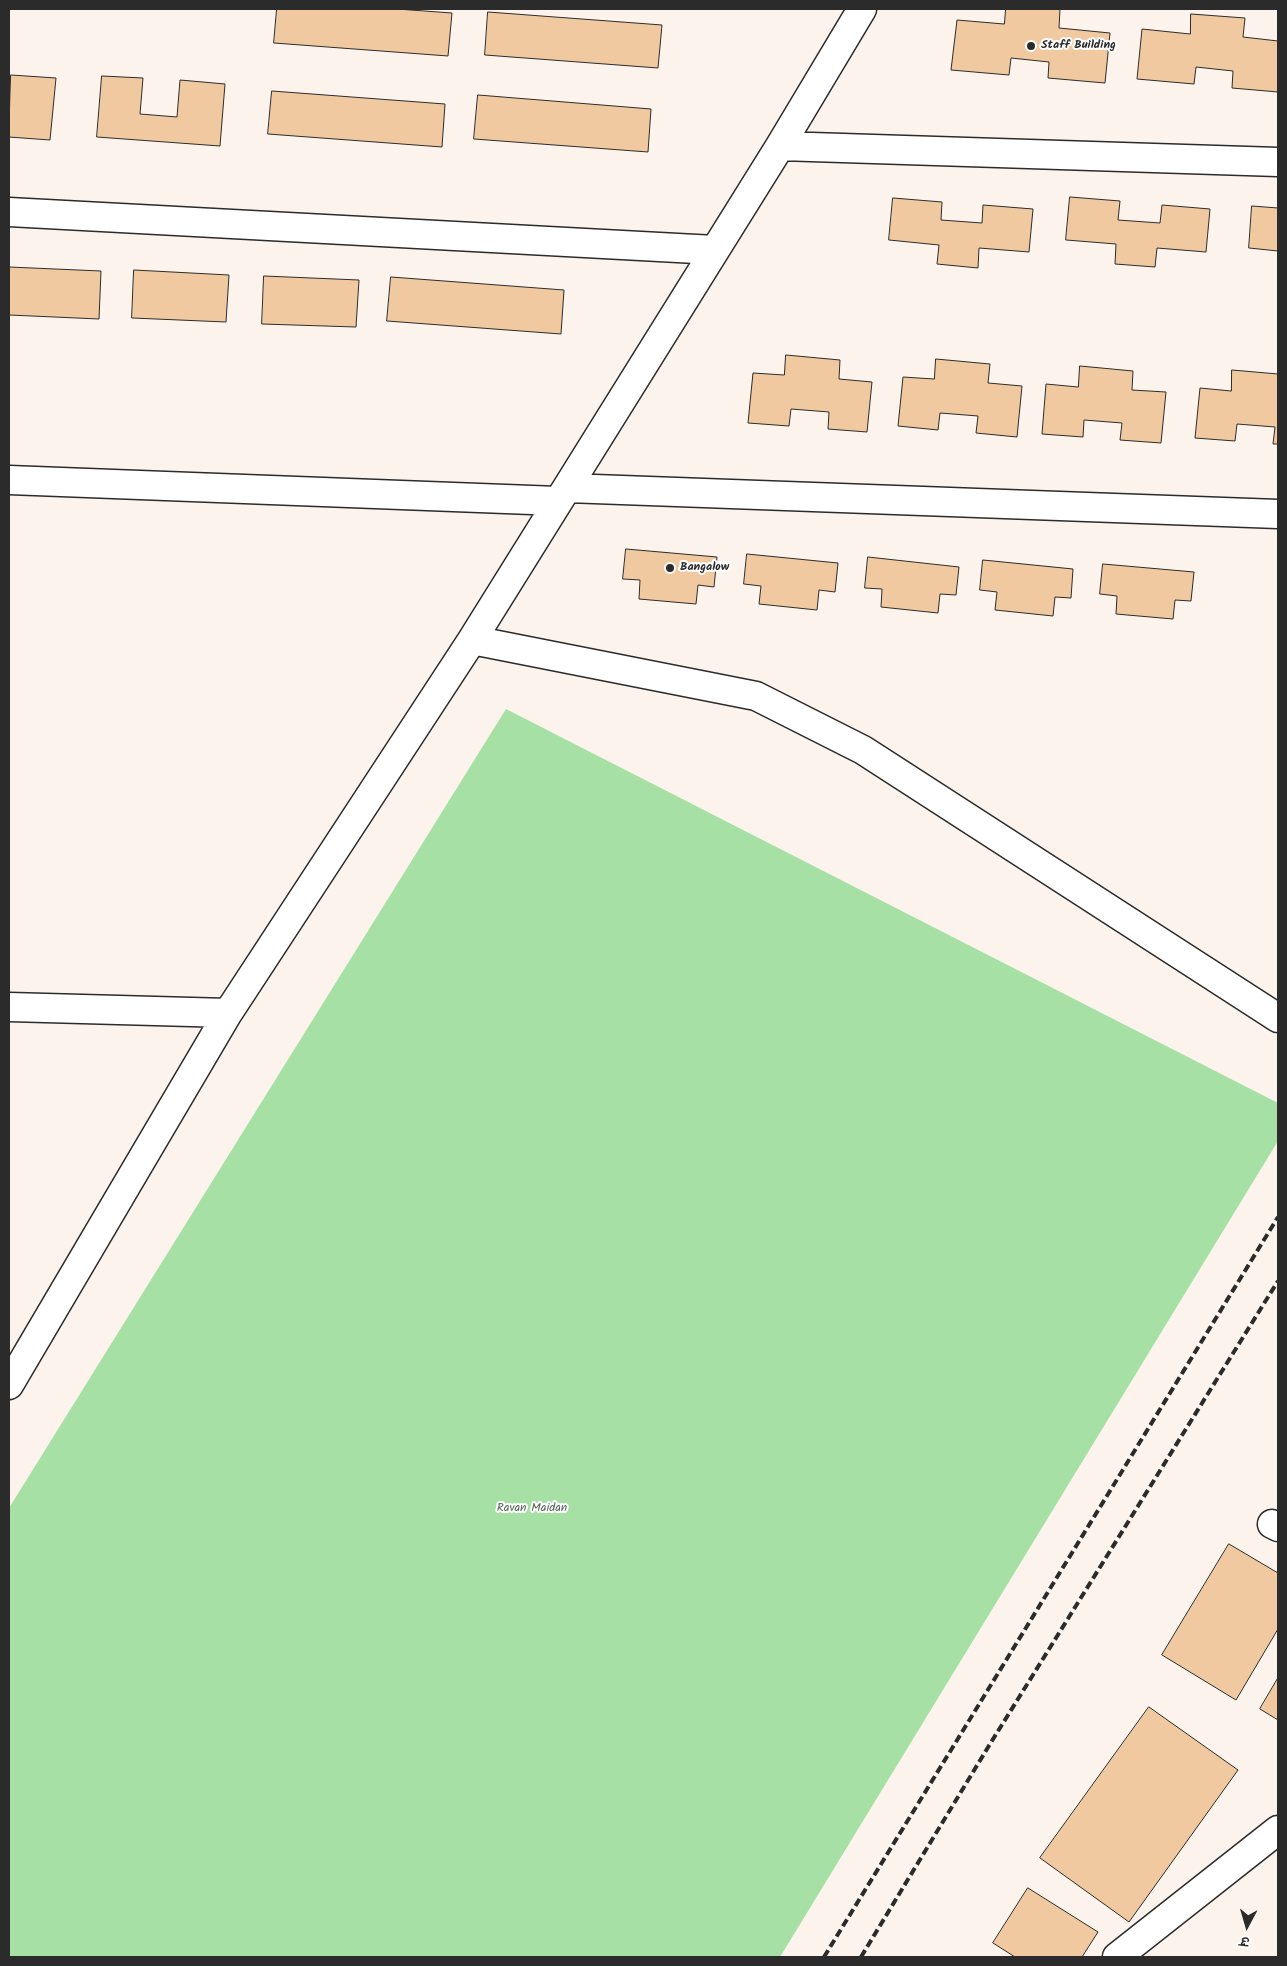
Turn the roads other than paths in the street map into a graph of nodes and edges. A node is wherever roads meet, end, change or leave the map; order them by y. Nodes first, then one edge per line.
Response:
1 (862, 9) edge
2 (780, 146) junction
3 (1278, 162) edge
4 (9, 212) edge
5 (715, 250) junction
6 (9, 480) edge
7 (563, 494) junction
8 (1278, 514) edge
9 (472, 640) junction
10 (9, 1007) edge
11 (228, 1013) junction
12 (1278, 1018) edge
13 (9, 1385) edge
14 (1278, 1830) edge
15 (1117, 1957) edge

1 - 2 street
2 - 3 street
2 - 5 street
4 - 5 street
5 - 7 street
6 - 7 street
7 - 8 street
7 - 9 street
9 - 11 street
9 - 12 street
10 - 11 street
11 - 13 street
14 - 15 street

